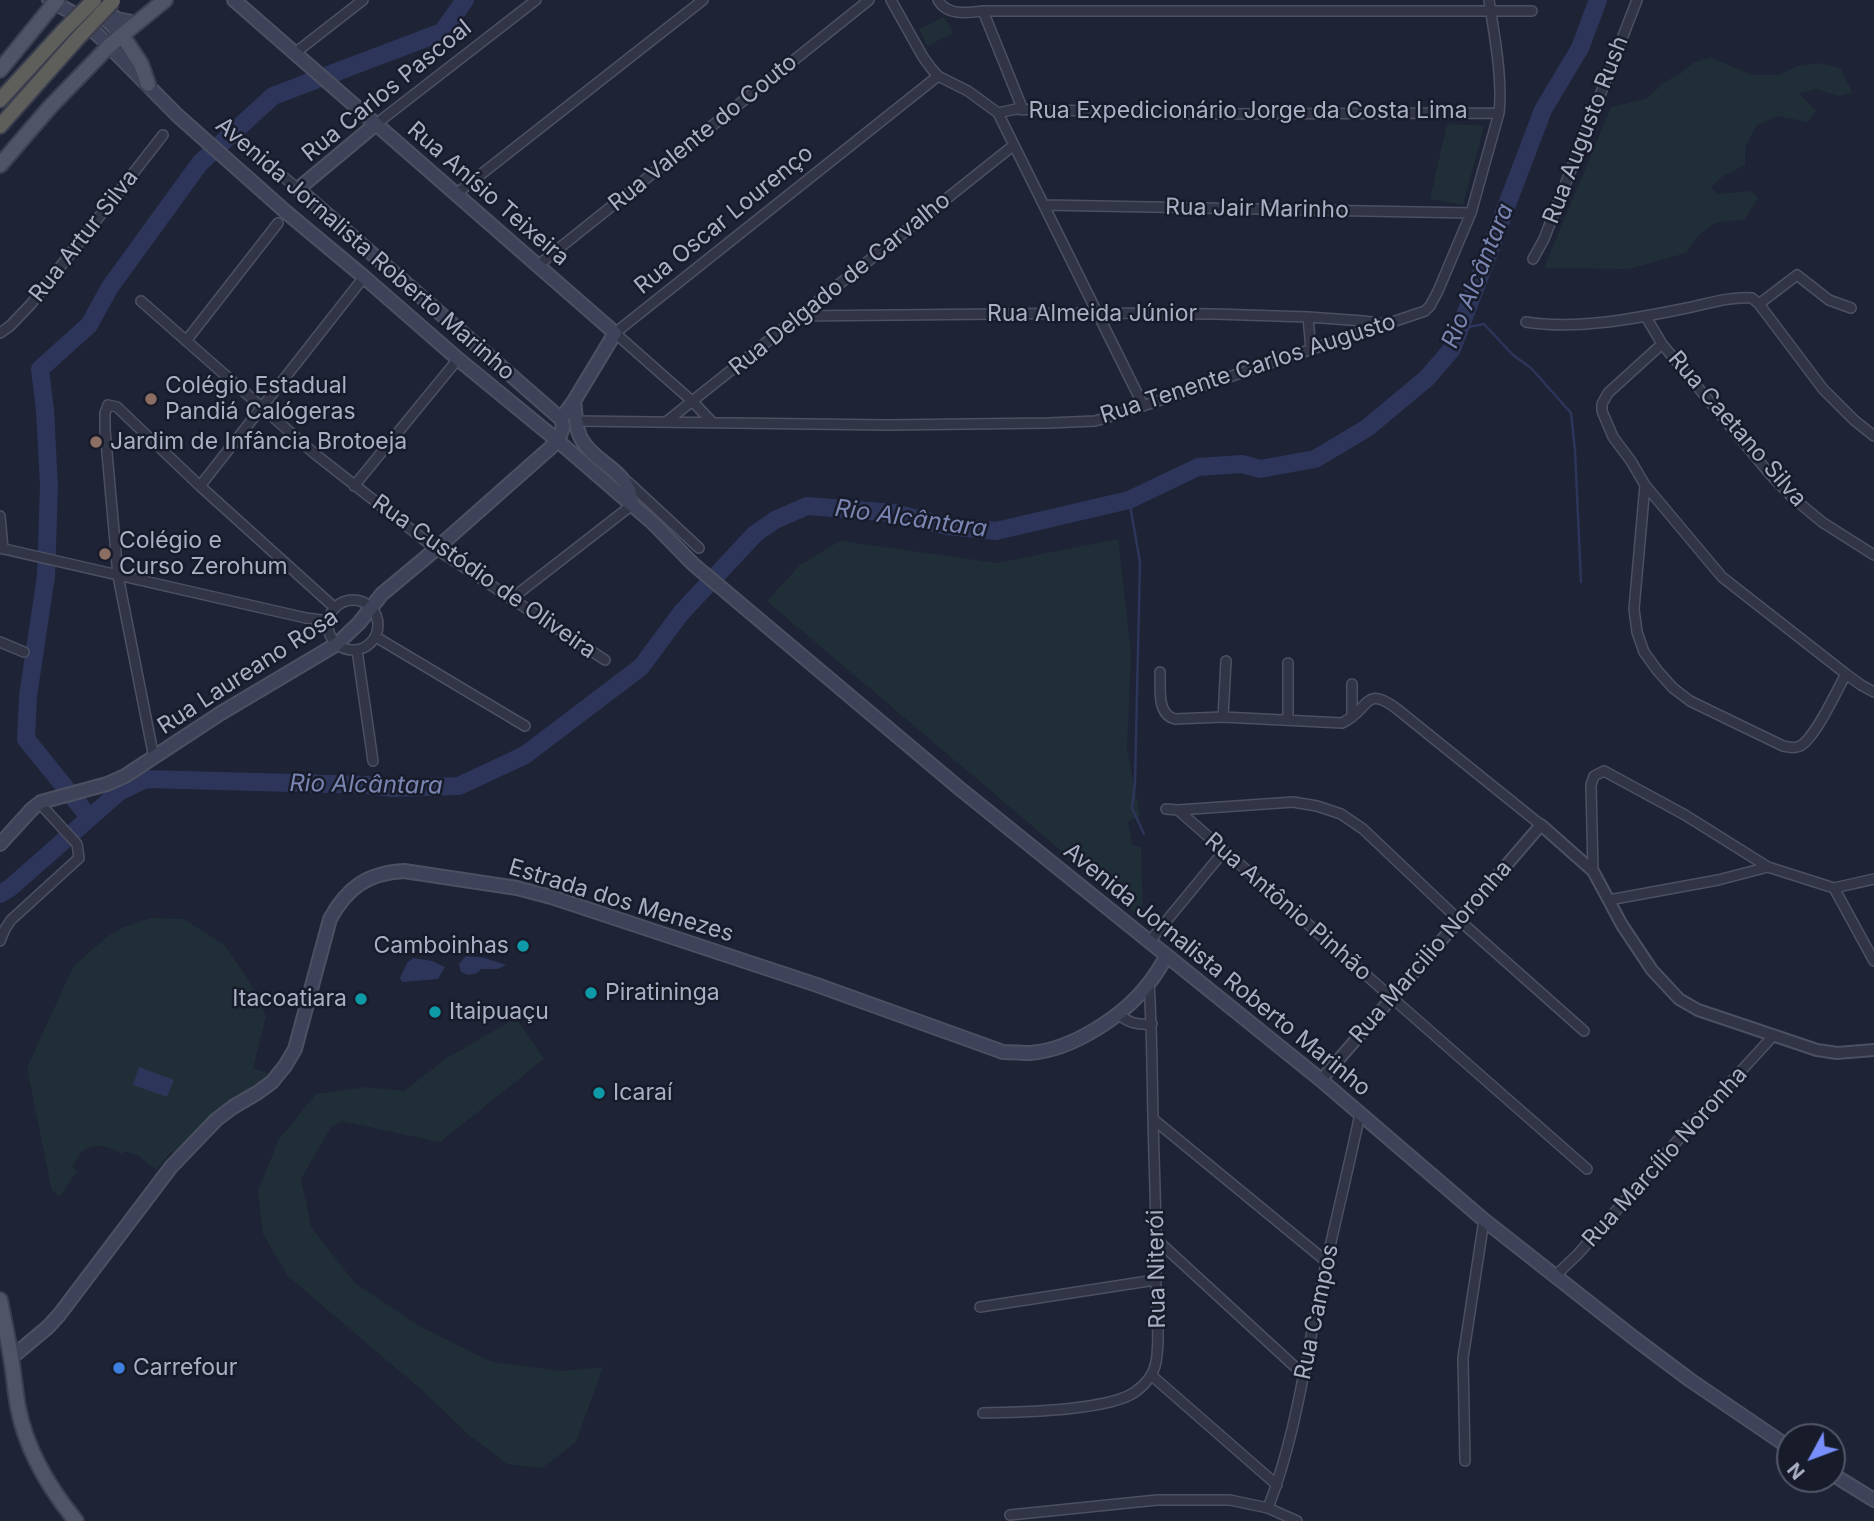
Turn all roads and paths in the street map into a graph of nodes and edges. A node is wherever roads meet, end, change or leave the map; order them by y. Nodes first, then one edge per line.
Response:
1 (85, 0) edge
2 (93, 0) edge
3 (164, 0) edge
4 (234, 0) edge
5 (363, 0) edge
6 (536, 0) edge
7 (703, 0) edge
8 (869, 0) edge
9 (891, 0) edge
10 (938, 0) edge
11 (1637, 0) edge
12 (54, 1) edge
13 (114, 1) edge
14 (1490, 5) edge
15 (1532, 11) dead end
16 (978, 12) junction
17 (136, 23) junction
18 (122, 36) junction
19 (110, 45) junction
20 (295, 53) junction
21 (0, 70) edge
22 (938, 76) junction
23 (148, 84) junction
24 (0, 100) edge
25 (1023, 110) junction
26 (998, 113) junction
27 (1499, 113) junction
28 (376, 124) junction
29 (0, 126) edge
30 (163, 135) dead end
31 (241, 141) dead end
32 (1014, 145) junction
33 (0, 165) edge
34 (298, 189) junction
35 (456, 194) junction
36 (1044, 205) junction
37 (1471, 213) junction
38 (278, 223) dead end
39 (1533, 259) dead end
40 (537, 265) junction
41 (364, 277) junction
42 (141, 301) dead end
43 (1759, 304) junction
44 (1852, 308) dead end
45 (1096, 313) junction
46 (798, 316) junction
47 (1308, 317) junction
48 (1646, 317) junction
49 (1526, 322) dead end
50 (1385, 324) junction
51 (0, 333) edge
52 (615, 333) junction
53 (186, 341) junction
54 (472, 341) junction
55 (1662, 344) junction
56 (1311, 349) junction
57 (458, 359) junction
58 (574, 401) junction
59 (692, 401) junction
60 (1143, 405) junction
61 (262, 408) junction
62 (561, 419) junction
63 (576, 421) junction
64 (666, 422) junction
65 (712, 422) junction
66 (1874, 436) edge
67 (558, 441) junction
68 (621, 475) junction
69 (1645, 485) junction
70 (200, 486) junction
71 (354, 486) junction
72 (632, 505) junction
73 (0, 516) edge
74 (1, 548) edge
75 (699, 548) dead end
76 (436, 549) junction
77 (1874, 555) edge
78 (118, 576) junction
79 (511, 599) junction
80 (335, 608) junction
81 (371, 608) junction
82 (329, 621) junction
83 (376, 637) junction
84 (0, 642) edge
85 (337, 644) junction
86 (357, 650) junction
87 (24, 652) dead end
88 (605, 660) dead end
89 (1226, 661) dead end
90 (1288, 663) dead end
91 (1160, 672) dead end
92 (1846, 674) junction
93 (1352, 684) dead end
94 (1874, 692) edge
95 (1223, 717) junction
96 (1352, 717) junction
97 (1288, 720) junction
98 (525, 726) dead end
99 (154, 758) junction
100 (373, 761) dead end
101 (49, 803) junction
102 (1166, 809) dead end
103 (1178, 810) junction
104 (1541, 825) junction
105 (0, 844) edge
106 (1224, 851) junction
107 (1768, 867) junction
108 (1592, 871) junction
109 (1874, 879) edge
110 (1834, 888) junction
111 (1609, 900) junction
112 (1459, 920) junction
113 (0, 941) edge
114 (1149, 942) junction
115 (1167, 956) junction
116 (1874, 961) edge
117 (1149, 984) junction
118 (1392, 999) junction
119 (1118, 1014) junction
120 (1152, 1024) junction
121 (1584, 1031) dead end
122 (1774, 1035) junction
123 (1874, 1049) edge
124 (1321, 1080) junction
125 (1360, 1114) junction
126 (1153, 1119) junction
127 (1587, 1169) dead end
128 (1484, 1220) junction
129 (1157, 1240) junction
130 (1327, 1262) junction
131 (1554, 1277) junction
132 (1156, 1280) junction
133 (0, 1300) edge
134 (980, 1307) dead end
135 (10, 1352) junction
136 (1151, 1375) junction
137 (1305, 1376) junction
138 (983, 1413) dead end
139 (1776, 1438) edge
140 (1465, 1461) dead end
141 (1846, 1483) edge
142 (1277, 1485) junction
143 (1874, 1500) edge
144 (1268, 1508) junction
145 (1010, 1515) dead end
146 (76, 1521) edge
147 (1297, 1521) edge

1 - 18 main road
2 - 17 main road
2 - 24 highway, bridge
3 - 17 main road
4 - 20 main road, Rua Anísio Teixeira
5 - 20 street
6 - 28 street, Rua Carlos Pascoal
7 - 35 street
8 - 40 street, Rua Valente do Couto
9 - 22 street
10 - 16 street
11 - 39 street, Rua Augusto Rush
12 - 19 main road, Avenida Jornalista Roberto Marinho
12 - 21 main road
13 - 29 highway, bridge
14 - 15 street
14 - 16 street
14 - 27 street, Rua Tenente Carlos Augusto
16 - 25 street
17 - 18 main road
18 - 19 main road
18 - 23 main road
19 - 23 main road, Avenida Jornalista Roberto Marinho
19 - 33 main road
20 - 28 main road, Rua Anísio Teixeira
22 - 26 street
22 - 52 street, Rua Oscar Lourenço
23 - 41 main road, Avenida Jornalista Roberto Marinho
25 - 26 street, Rua Expedicionário Jorge da Costa Lima
25 - 27 street, Rua Expedicionário Jorge da Costa Lima
26 - 32 street
27 - 37 street, Rua Tenente Carlos Augusto
28 - 34 main road, Rua Carlos Pascoal
28 - 35 main road, Rua Anísio Teixeira
30 - 51 street, Rua Artur Silva
31 - 34 street, Avenida Jornalista Roberto Marinho
32 - 36 street
32 - 46 street, Rua Delgado de Carvalho
34 - 54 main road, Avenida Jornalista Roberto Marinho
35 - 40 main road, Rua Anísio Teixeira
36 - 37 street, Rua Jair Marinho
36 - 45 street
37 - 50 street, Rua Tenente Carlos Augusto
38 - 53 street
40 - 52 main road, Rua Anísio Teixeira
41 - 57 main road, Avenida Jornalista Roberto Marinho
41 - 61 street
42 - 53 street, Rua Custódio de Oliveira
43 - 44 street
43 - 48 street
43 - 66 street
45 - 46 street, Rua Almeida Júnior
45 - 47 street, Rua Almeida Júnior
45 - 60 street
46 - 59 street, Rua Delgado de Carvalho
47 - 50 street, Rua Almeida Júnior
47 - 56 street
48 - 49 street
48 - 55 street, Rua Caetano Silva
50 - 56 street, Rua Tenente Carlos Augusto
52 - 58 main road, Rua Oscar Lourenço
52 - 59 street, Rua Anísio Teixeira
53 - 61 street, Rua Custódio de Oliveira
54 - 57 main road
54 - 62 main road, Avenida Jornalista Roberto Marinho
55 - 69 street
55 - 77 street, Rua Caetano Silva
56 - 60 street, Rua Tenente Carlos Augusto
57 - 67 main road, Avenida Jornalista Roberto Marinho
57 - 71 street
58 - 62 main road, Rua Oscar Lourenço
58 - 63 main road
59 - 64 street, Rua Delgado de Carvalho
59 - 65 street, Rua Anísio Teixeira
60 - 65 street, Rua Tenente Carlos Augusto
61 - 70 street
61 - 71 street, Rua Custódio de Oliveira
62 - 67 main road
63 - 64 street, Rua Tenente Carlos Augusto
63 - 68 main road
64 - 65 street, Rua Tenente Carlos Augusto
67 - 72 main road, Avenida Jornalista Roberto Marinho
67 - 76 main road, Rua Laureano Rosa
68 - 72 main road, Avenida Jornalista Roberto Marinho
68 - 75 street
69 - 92 street
69 - 92 street
70 - 78 street
70 - 80 street
71 - 76 street, Rua Custódio de Oliveira
72 - 79 street
72 - 114 main road, Avenida Jornalista Roberto Marinho
73 - 74 street
74 - 78 street
76 - 79 street, Rua Custódio de Oliveira
76 - 81 main road, Rua Laureano Rosa
78 - 82 street
78 - 99 street
79 - 88 street, Rua Custódio de Oliveira
80 - 81 street
80 - 82 street
81 - 83 street
81 - 85 main road, Rua Laureano Rosa
82 - 85 street
83 - 86 street
83 - 98 street
84 - 87 street
85 - 86 street
85 - 99 main road, Rua Laureano Rosa
86 - 100 street
89 - 95 street
90 - 97 street
91 - 95 street
92 - 94 street
93 - 96 street
95 - 97 street
96 - 97 street
96 - 104 street
99 - 101 main road, Rua Laureano Rosa
101 - 105 main road, Rua Laureano Rosa
101 - 113 street
102 - 103 street
103 - 106 street, Rua Antônio Pinhão
103 - 112 street
104 - 108 street
104 - 112 street, Rua Marcilio Noronha
106 - 114 street
106 - 118 street, Rua Antônio Pinhão
107 - 108 street
107 - 110 street
107 - 111 street
108 - 111 street
109 - 110 street
110 - 116 street
111 - 122 street
112 - 118 street, Rua Marcilio Noronha
112 - 121 street
114 - 115 main road, Avenida Jornalista Roberto Marinho
115 - 117 main road, Estrada dos Menezes
115 - 124 main road, Avenida Jornalista Roberto Marinho
117 - 119 main road, Estrada dos Menezes
117 - 120 street, Rua Niterói
118 - 124 street, Rua Marcilio Noronha
118 - 127 street, Rua Antônio Pinhão
119 - 120 street
119 - 135 main road, Estrada dos Menezes
120 - 126 street, Rua Niterói
122 - 123 street
122 - 131 street, Rua Marcílio Noronha
124 - 125 main road, Avenida Jornalista Roberto Marinho
125 - 128 main road, Avenida Jornalista Roberto Marinho
125 - 130 street, Rua Campos
126 - 129 street, Rua Niterói
126 - 130 street
128 - 131 main road, Avenida Jornalista Roberto Marinho
128 - 140 street
129 - 132 street, Rua Niterói
129 - 137 street
130 - 137 street, Rua Campos
131 - 139 main road, Avenida Jornalista Roberto Marinho
132 - 134 street
132 - 136 street, Rua Niterói
133 - 135 main road
135 - 146 main road
136 - 138 street
136 - 142 street
137 - 142 street, Rua Campos
141 - 143 main road
142 - 144 street, Rua Campos
144 - 145 street
144 - 147 street

